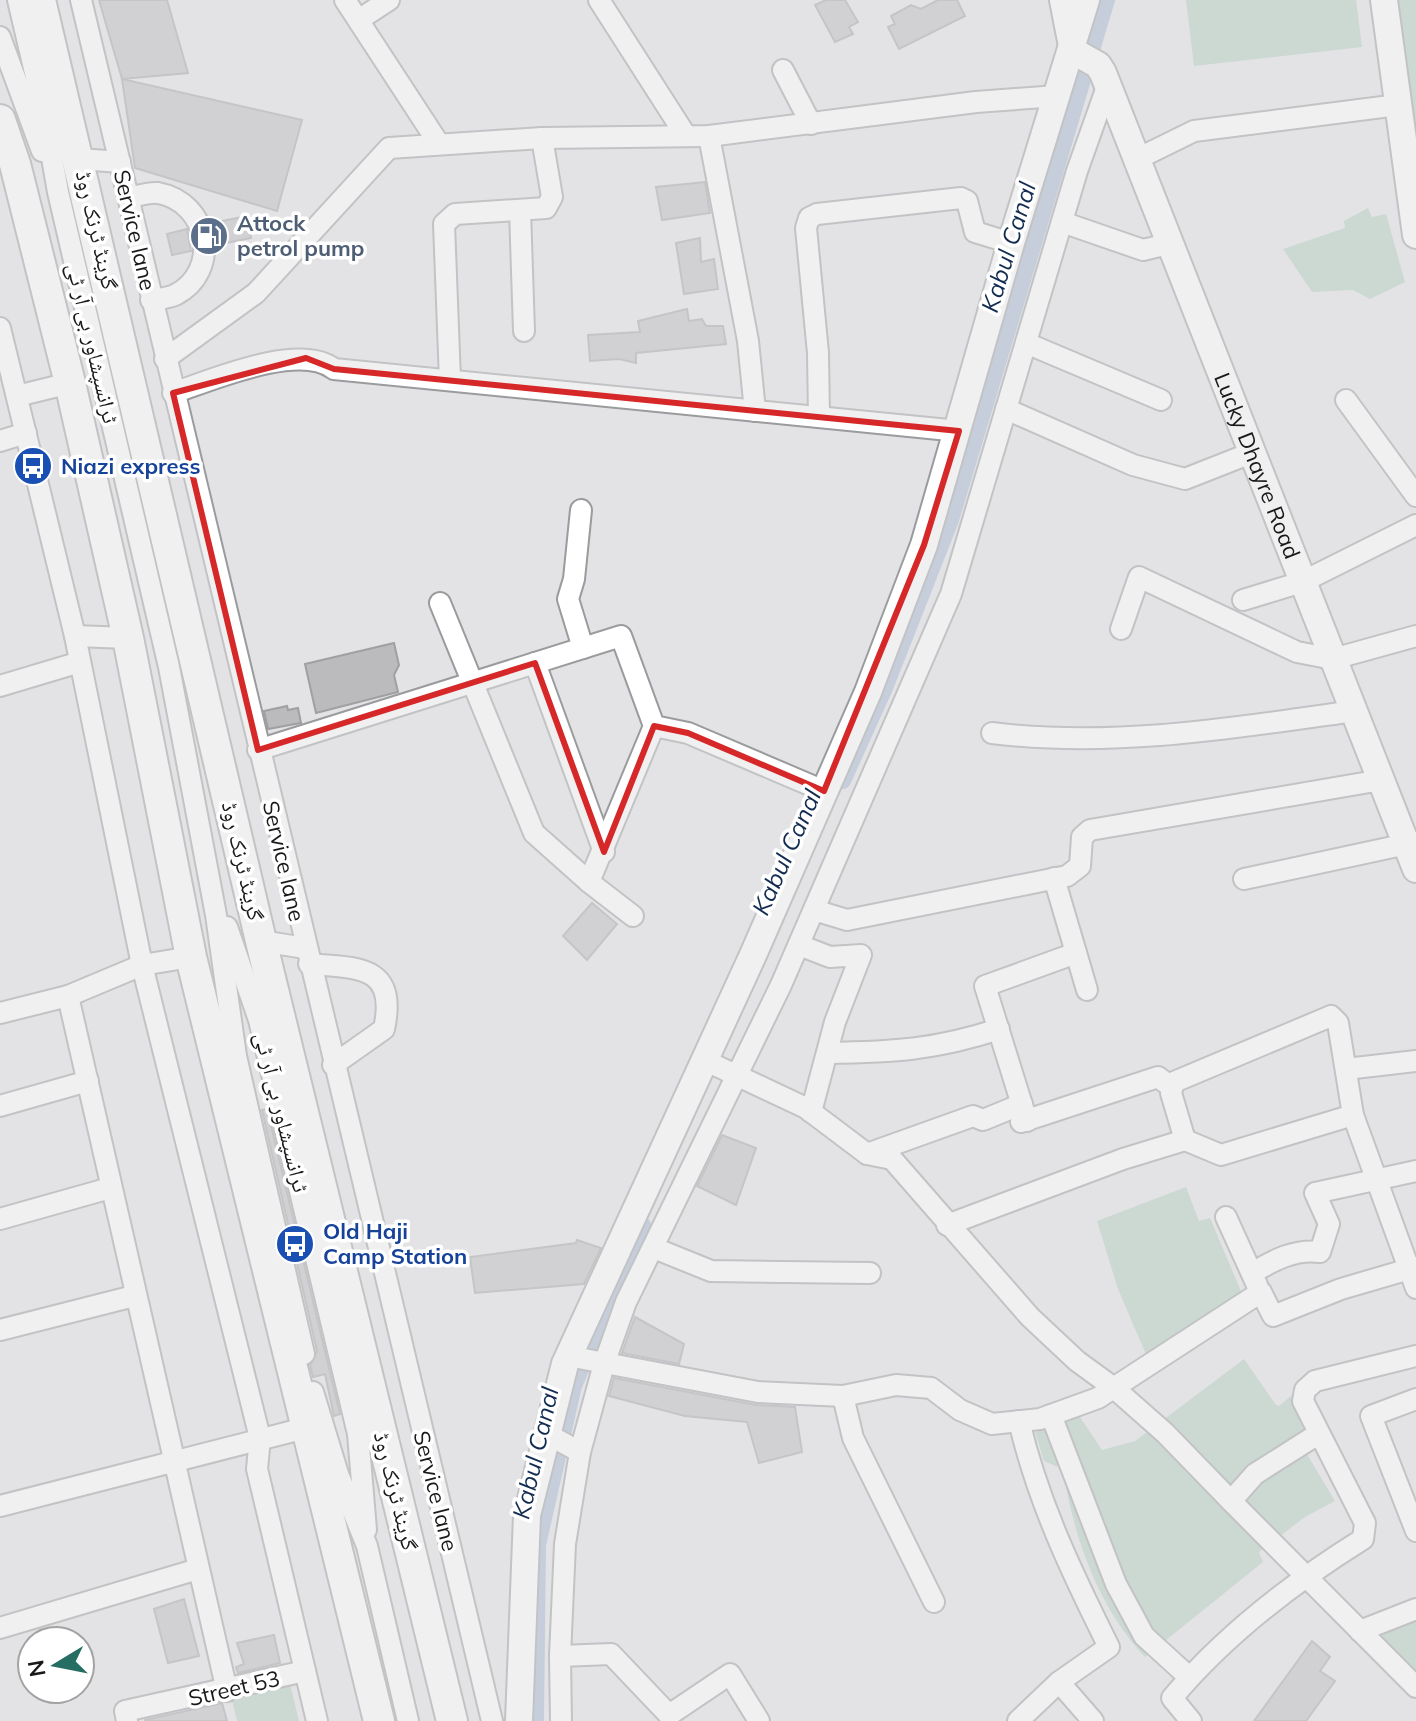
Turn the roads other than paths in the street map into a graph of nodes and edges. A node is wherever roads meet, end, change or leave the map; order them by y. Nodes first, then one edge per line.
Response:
1 (18, 0) edge
2 (40, 0) edge
3 (81, 0) edge
4 (345, 0) edge
5 (389, 0) edge
6 (1063, 0) edge
7 (1086, 0) edge
8 (1384, 0) edge
9 (606, 3) edge
10 (360, 19) junction
11 (0, 37) edge
12 (1088, 62) junction
13 (783, 70) dead end
14 (1057, 96) junction
15 (1398, 105) junction
16 (0, 120) edge
17 (811, 124) junction
18 (686, 136) junction
19 (709, 136) junction
20 (542, 138) junction
21 (439, 144) junction
22 (80, 159) junction
23 (1135, 160) junction
24 (8, 161) edge
25 (120, 162) junction
26 (1412, 183) edge
27 (58, 192) junction
28 (128, 198) junction
29 (520, 210) junction
30 (1062, 222) junction
31 (1416, 235) edge
32 (1011, 243) junction
33 (1168, 244) junction
34 (151, 300) junction
35 (0, 328) edge
36 (524, 331) dead end
37 (1026, 343) junction
38 (165, 359) junction
39 (450, 380) junction
40 (70, 383) junction
41 (173, 393) junction
42 (17, 396) junction
43 (1161, 400) dead end
44 (1346, 400) dead end
45 (1006, 409) junction
46 (755, 411) junction
47 (819, 417) junction
48 (959, 431) junction
49 (26, 433) junction
50 (0, 441) edge
51 (1251, 453) junction
52 (1416, 496) edge
53 (581, 510) dead end
54 (1416, 525) edge
55 (1302, 582) junction
56 (1243, 600) dead end
57 (440, 603) dead end
58 (1121, 629) dead end
59 (75, 636) junction
60 (1416, 636) edge
61 (128, 638) junction
62 (583, 648) junction
63 (1333, 659) junction
64 (80, 662) junction
65 (535, 663) junction
66 (474, 684) junction
67 (0, 686) edge
68 (1354, 711) junction
69 (654, 726) junction
70 (992, 733) dead end
71 (258, 750) junction
72 (1381, 780) junction
73 (824, 791) junction
74 (604, 852) junction
75 (1413, 852) edge
76 (208, 871) junction
77 (1054, 878) junction
78 (1244, 879) dead end
79 (589, 882) junction
80 (814, 910) junction
81 (633, 916) dead end
82 (261, 941) junction
83 (799, 945) junction
84 (1076, 953) junction
85 (307, 956) junction
86 (191, 957) junction
87 (142, 965) junction
88 (1087, 990) dead end
89 (68, 996) junction
90 (0, 1013) edge
91 (999, 1029) junction
92 (827, 1053) junction
93 (705, 1061) junction
94 (1416, 1061) edge
95 (333, 1065) junction
96 (1346, 1069) junction
97 (736, 1076) junction
98 (88, 1081) junction
99 (1170, 1086) junction
100 (0, 1106) edge
101 (811, 1112) junction
102 (1353, 1115) junction
103 (1023, 1116) junction
104 (1185, 1140) junction
105 (867, 1154) junction
106 (1416, 1171) edge
107 (1377, 1179) junction
108 (110, 1188) junction
109 (1226, 1217) dead end
110 (0, 1219) edge
111 (947, 1225) junction
112 (654, 1248) junction
113 (870, 1273) dead end
114 (1414, 1275) edge
115 (1256, 1283) junction
116 (134, 1296) junction
117 (0, 1330) edge
118 (1416, 1356) edge
119 (571, 1357) junction
120 (602, 1363) junction
121 (1114, 1388) junction
122 (843, 1396) junction
123 (1416, 1399) edge
124 (1051, 1415) junction
125 (1019, 1421) junction
126 (309, 1427) junction
127 (1318, 1434) junction
128 (549, 1435) junction
129 (260, 1438) junction
130 (578, 1451) junction
131 (173, 1460) junction
132 (1231, 1501) junction
133 (0, 1506) edge
134 (1416, 1531) edge
135 (367, 1546) junction
136 (198, 1569) junction
137 (1307, 1576) junction
138 (934, 1602) dead end
139 (1416, 1609) edge
140 (0, 1628) edge
141 (1360, 1631) junction
142 (560, 1656) junction
143 (305, 1671) junction
144 (1189, 1677) junction
145 (1059, 1682) junction
146 (1416, 1687) edge
147 (227, 1691) junction
148 (680, 1707) junction
149 (127, 1721) edge
150 (317, 1721) edge
151 (379, 1721) edge
152 (408, 1721) edge
153 (452, 1721) edge
154 (492, 1721) edge
155 (519, 1721) edge
156 (561, 1721) edge
157 (697, 1721) edge
158 (759, 1721) edge
159 (1018, 1721) edge
160 (1093, 1721) edge
161 (1191, 1721) edge

1 - 27 street, ٹرانسپشاور بی آر ٹی
2 - 22 highway, گرینڈ ٹرنک روڈ
3 - 25 street, Service lane
4 - 10 street
5 - 10 street
6 - 12 main road, Lucky Dhayre Road
7 - 12 main road
8 - 15 main road
9 - 18 street
10 - 21 street
11 - 27 street, ٹرانسپشاور بی آر ٹی
12 - 14 main road
12 - 23 main road, Lucky Dhayre Road
12 - 30 street
13 - 17 street
14 - 17 street
14 - 32 main road
15 - 23 street
15 - 26 main road
16 - 24 highway
17 - 19 street
18 - 19 street
18 - 20 street
19 - 46 street
20 - 21 street
20 - 29 street
21 - 38 street
22 - 25 street
22 - 82 highway, گرینڈ ٹرنک روڈ
23 - 33 main road, Lucky Dhayre Road
24 - 40 highway
25 - 28 street, Service lane
26 - 31 main road
27 - 76 street, ٹرانسپشاور بی آر ٹی
28 - 34 street, Service lane
28 - 34 street
29 - 36 street
29 - 39 street
30 - 33 street
30 - 37 street
32 - 47 street
32 - 48 main road
33 - 51 main road, Lucky Dhayre Road
34 - 38 street, Service lane
35 - 42 street
37 - 43 street
37 - 45 street
38 - 41 street, Service lane
39 - 41 street
39 - 46 street
40 - 42 street
40 - 61 highway
41 - 71 street, Service lane
42 - 49 street
44 - 52 street
45 - 51 street
45 - 80 street
46 - 47 street
47 - 48 street
48 - 73 main road
49 - 50 street
49 - 59 street
51 - 55 main road, Lucky Dhayre Road
53 - 62 street
54 - 55 street
55 - 56 street
55 - 63 main road, Lucky Dhayre Road
57 - 66 street
58 - 63 street
59 - 61 street
59 - 64 street
60 - 63 street
61 - 86 highway
62 - 65 street
62 - 69 street
63 - 68 main road, Lucky Dhayre Road
64 - 67 street
64 - 87 street
65 - 66 street
65 - 74 street
66 - 71 street
66 - 79 street
68 - 70 street
68 - 72 main road, Lucky Dhayre Road
69 - 73 street
69 - 74 street
71 - 85 street, Service lane
72 - 75 main road, Lucky Dhayre Road
72 - 77 street
73 - 93 main road
74 - 79 street
75 - 78 street
76 - 135 street, ٹرانسپشاور بی آر ٹی
76 - 135 street, ٹرانسپشاور بی آر ٹی
77 - 80 street
77 - 84 street
79 - 81 street
80 - 83 street
82 - 85 street
82 - 153 highway, گرینڈ ٹرنک روڈ
83 - 92 street
83 - 97 street
84 - 88 street
84 - 91 street
85 - 95 street, Service lane
85 - 95 street
86 - 87 street
86 - 126 highway
87 - 89 street
87 - 129 street
89 - 90 street
89 - 98 street
91 - 92 street
91 - 103 street
92 - 101 street
93 - 97 street
93 - 119 main road
94 - 96 street
95 - 154 street, Service lane
96 - 99 street
96 - 102 street
97 - 101 street
97 - 112 street
98 - 100 street
98 - 108 street
99 - 103 street
99 - 104 street
101 - 105 street
102 - 104 street
102 - 107 street
103 - 105 street
104 - 111 street
105 - 111 street
106 - 107 street
107 - 114 street
107 - 115 street
108 - 110 street
108 - 116 street
109 - 115 street
111 - 121 street
112 - 113 street
112 - 120 street
114 - 115 street
115 - 121 street
116 - 117 street
116 - 131 street
118 - 127 street
119 - 120 street
119 - 128 main road
120 - 122 street
120 - 130 street
121 - 124 street
121 - 132 street
122 - 125 street
122 - 138 street
123 - 134 street
124 - 125 street
124 - 144 street
125 - 145 street
126 - 129 street
126 - 151 highway
127 - 132 street
127 - 137 street
128 - 130 street
128 - 155 main road
129 - 131 street
129 - 143 street
130 - 142 street
131 - 133 street
131 - 136 street
132 - 137 street
135 - 152 street, ٹرانسپشاور بی آر ٹی
136 - 140 street
136 - 147 street
137 - 141 street
137 - 144 street
139 - 141 street
141 - 146 street
142 - 148 street
142 - 156 street
143 - 147 street, Street 53
143 - 150 street
144 - 161 street
145 - 159 street
145 - 160 street
147 - 149 street, Street 53
148 - 157 street
148 - 158 street

